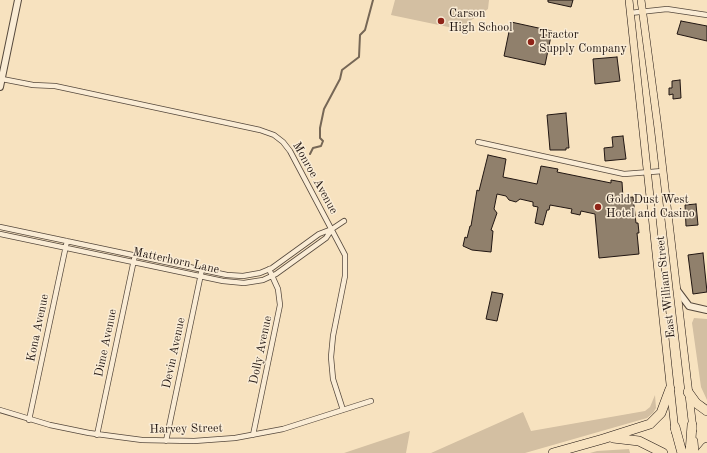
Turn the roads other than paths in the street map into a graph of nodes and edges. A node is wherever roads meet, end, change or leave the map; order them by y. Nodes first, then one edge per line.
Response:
1 (18, 0) edge
2 (629, 0) edge
3 (641, 0) edge
4 (642, 12) junction
5 (630, 13) junction
6 (707, 16) edge
7 (2, 79) junction
8 (0, 87) edge
9 (478, 142) dead end
10 (663, 171) junction
11 (648, 173) junction
12 (344, 221) dead end
13 (0, 227) edge
14 (332, 229) junction
15 (0, 234) edge
16 (67, 241) junction
17 (66, 248) junction
18 (135, 255) junction
19 (133, 262) junction
20 (202, 269) junction
21 (269, 269) junction
22 (201, 276) junction
23 (272, 276) junction
24 (676, 289) junction
25 (689, 306) junction
26 (707, 310) edge
27 (680, 321) junction
28 (670, 389) junction
29 (688, 392) junction
30 (371, 401) dead end
31 (0, 410) edge
32 (343, 410) junction
33 (707, 411) edge
34 (29, 420) junction
35 (692, 425) junction
36 (675, 427) junction
37 (97, 435) junction
38 (253, 435) junction
39 (603, 439) junction
40 (166, 441) junction
41 (707, 447) edge
42 (553, 453) edge
43 (663, 453) edge
44 (678, 453) edge
45 (682, 453) edge
46 (690, 453) edge
47 (695, 453) edge
48 (702, 453) edge

1 - 7 street
2 - 5 main road, East William Street
3 - 4 main road, East William Street
4 - 5 street
4 - 6 street
4 - 10 main road, East William Street
5 - 11 main road, East William Street
7 - 8 street
7 - 14 street, Monroe Avenue
9 - 11 street
10 - 11 street
10 - 24 main road, East William Street
11 - 28 main road, East William Street
12 - 14 street, Matterhorn Lane
13 - 16 street, Matterhorn Lane
14 - 21 street, Matterhorn Lane
14 - 23 street, Matterhorn Lane
14 - 32 street, Monroe Avenue
15 - 17 street, Matterhorn Lane
16 - 17 street, Kona Avenue
16 - 18 street, Matterhorn Lane
17 - 19 street, Matterhorn Lane
17 - 34 street, Kona Avenue
18 - 19 street, Dime Avenue
18 - 20 street, Matterhorn Lane
19 - 22 street, Matterhorn Lane
19 - 37 street, Dime Avenue
20 - 21 street, Matterhorn Lane
20 - 22 street, Devin Avenue
21 - 23 street, Dolly Avenue
22 - 23 street, Matterhorn Lane
22 - 40 street, Devin Avenue
23 - 38 street, Dolly Avenue
24 - 25 street
24 - 27 main road, East William Street
25 - 26 street
25 - 27 street
27 - 29 main road, East William Street
28 - 36 main road, East William Street
28 - 39 highway
29 - 33 highway
29 - 35 main road, East William Street
30 - 32 street, Harvey Street
31 - 34 street, Harvey Street
32 - 38 street, Harvey Street
34 - 37 street, Harvey Street
35 - 46 highway
35 - 47 main road, East William Street
36 - 44 main road, East William Street
36 - 45 highway
37 - 40 street, Harvey Street
38 - 40 street, Harvey Street
39 - 42 highway
39 - 43 highway
41 - 48 highway

